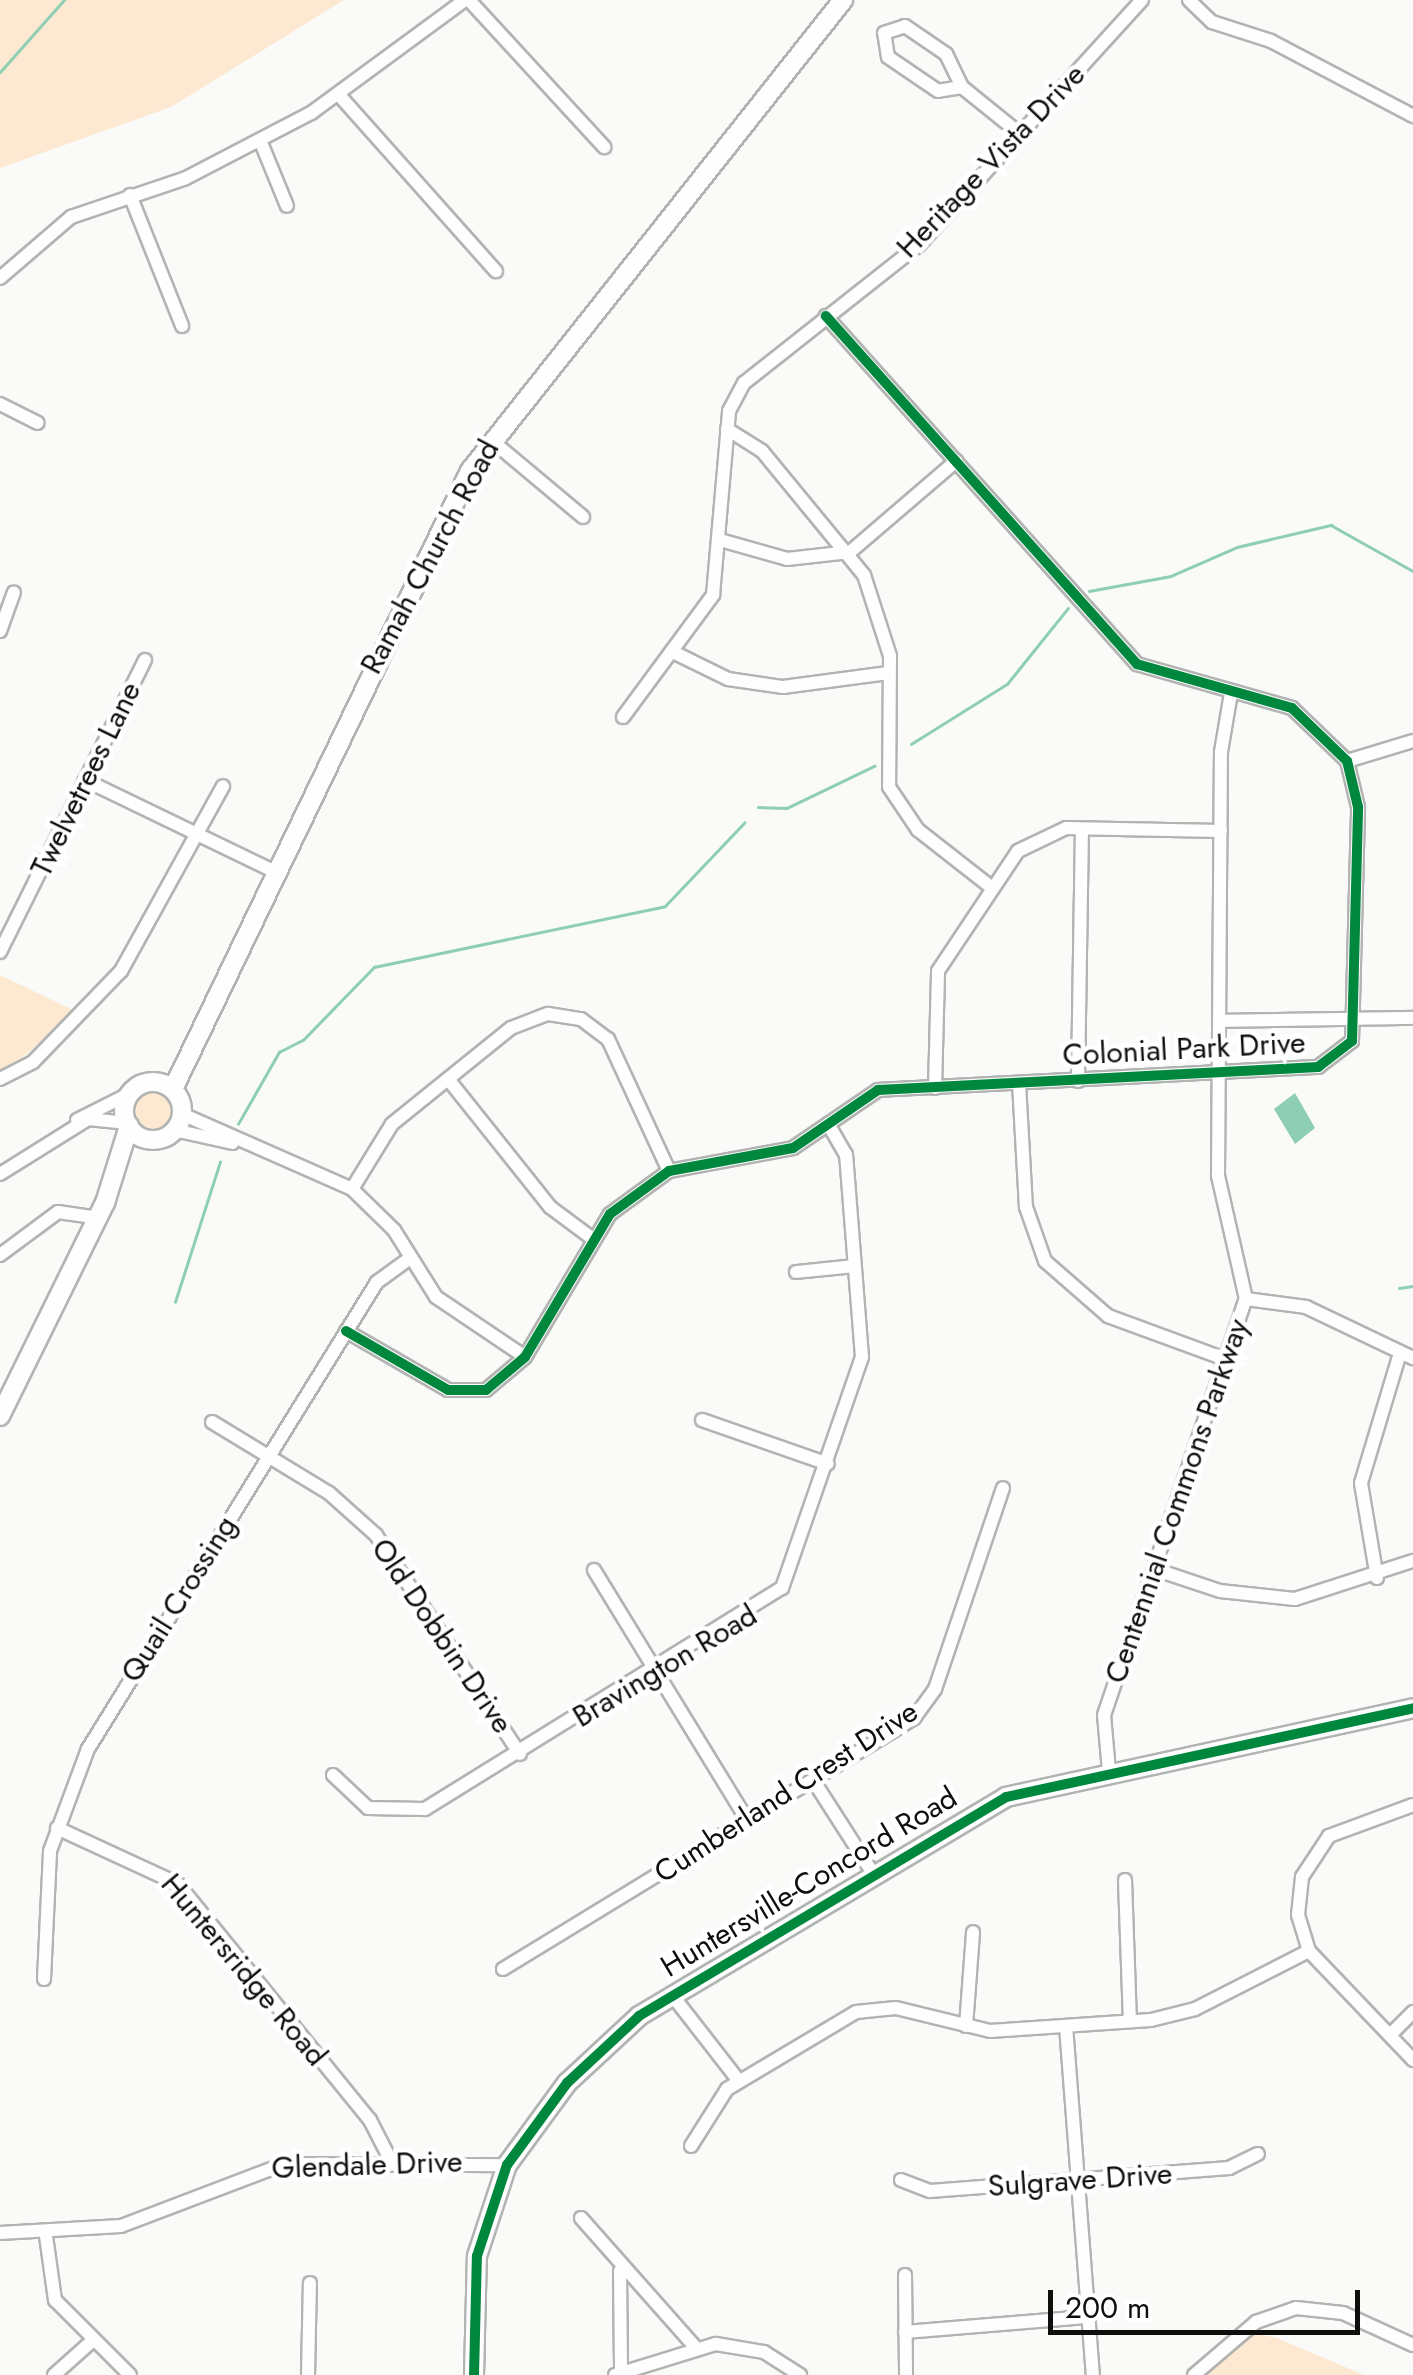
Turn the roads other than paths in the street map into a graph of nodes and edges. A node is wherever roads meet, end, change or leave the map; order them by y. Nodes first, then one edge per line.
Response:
1 (467, 0) edge
2 (844, 0) edge
3 (1142, 0) edge
4 (1188, 0) edge
5 (962, 87) junction
6 (339, 96) junction
7 (1413, 116) edge
8 (1019, 133) junction
9 (260, 140) junction
10 (604, 147) dead end
11 (130, 195) junction
12 (287, 206) dead end
13 (496, 271) dead end
14 (0, 278) edge
15 (826, 316) junction
16 (182, 326) dead end
17 (0, 404) edge
18 (38, 423) dead end
19 (727, 429) junction
20 (491, 440) junction
21 (956, 461) junction
22 (582, 517) dead end
23 (720, 540) junction
24 (850, 552) junction
25 (14, 592) dead end
26 (0, 630) edge
27 (673, 652) junction
28 (144, 660) dead end
29 (888, 673) junction
30 (1231, 693) junction
31 (623, 716) dead end
32 (1413, 741) edge
33 (1348, 761) junction
34 (85, 780) junction
35 (223, 786) dead end
36 (1082, 828) junction
37 (1221, 830) junction
38 (197, 835) junction
39 (271, 870) junction
40 (992, 887) junction
41 (0, 952) edge
42 (1413, 1018) edge
43 (1355, 1019) junction
44 (1219, 1021) junction
45 (1219, 1074) junction
46 (0, 1079) edge
47 (448, 1079) junction
48 (1078, 1081) junction
49 (1019, 1084) junction
50 (164, 1085) junction
51 (935, 1088) junction
52 (130, 1093) junction
53 (178, 1122) junction
54 (828, 1124) junction
55 (128, 1125) junction
56 (65, 1132) junction
57 (148, 1140) junction
58 (670, 1171) junction
59 (0, 1174) edge
60 (352, 1190) junction
61 (102, 1210) junction
62 (593, 1239) junction
63 (0, 1255) edge
64 (409, 1258) junction
65 (854, 1266) junction
66 (796, 1272) dead end
67 (1246, 1299) junction
68 (346, 1331) junction
69 (525, 1357) junction
70 (1406, 1357) edge
71 (1226, 1359) junction
72 (0, 1416) edge
73 (702, 1420) dead end
74 (212, 1422) dead end
75 (268, 1456) junction
76 (828, 1464) junction
77 (1002, 1488) dead end
78 (1413, 1561) edge
79 (1154, 1569) junction
80 (594, 1570) dead end
81 (1377, 1578) junction
82 (656, 1674) junction
83 (1413, 1708) edge
84 (520, 1754) junction
85 (1109, 1771) junction
86 (333, 1775) dead end
87 (813, 1780) junction
88 (1413, 1805) edge
89 (748, 1821) junction
90 (57, 1828) junction
91 (872, 1872) junction
92 (1126, 1880) dead end
93 (972, 1932) dead end
94 (1309, 1950) junction
95 (503, 1969) dead end
96 (44, 1978) dead end
97 (672, 1994) junction
98 (1413, 2012) edge
99 (1130, 2022) junction
100 (966, 2026) junction
101 (1066, 2026) junction
102 (1390, 2035) junction
103 (1413, 2060) edge
104 (738, 2082) junction
105 (691, 2146) dead end
106 (1258, 2154) dead end
107 (390, 2161) junction
108 (507, 2165) junction
109 (901, 2180) dead end
110 (1078, 2180) junction
111 (581, 2218) dead end
112 (0, 2233) edge
113 (46, 2236) junction
114 (620, 2271) junction
115 (905, 2275) dead end
116 (310, 2283) dead end
117 (1086, 2317) junction
118 (905, 2332) junction
119 (92, 2341) junction
120 (1413, 2345) edge
121 (696, 2348) junction
122 (618, 2374) edge
123 (54, 2375) edge
124 (130, 2375) edge
125 (308, 2375) edge
126 (474, 2375) edge
127 (800, 2375) edge
128 (906, 2375) edge
129 (1094, 2375) edge
130 (1194, 2375) edge

1 - 6 street
1 - 10 street
2 - 20 main road, Ramah Church Road
3 - 8 street, Heritage Vista Drive
4 - 7 street
5 - 5 street
5 - 8 street
6 - 9 street
6 - 13 street
8 - 15 street, Heritage Vista Drive
9 - 11 street
9 - 12 street
11 - 14 street
11 - 16 street
15 - 19 street, Heritage Vista Drive
15 - 21 street
17 - 18 street
19 - 23 street, Heritage Vista Drive
19 - 24 street
20 - 22 street
20 - 39 main road, Ramah Church Road
21 - 24 street
21 - 30 street
23 - 24 street
23 - 27 street, Heritage Vista Drive
24 - 29 street
25 - 26 street
27 - 29 street
27 - 31 street, Heritage Vista Drive
28 - 34 street, Twelvetrees Lane
29 - 40 street
30 - 33 street
30 - 37 street, Centennial Commons Parkway
32 - 33 street
33 - 43 street, Colonial Park Drive
34 - 38 street
34 - 41 street, Twelvetrees Lane
35 - 38 street
36 - 37 street
36 - 40 street
36 - 48 street
37 - 44 street, Centennial Commons Parkway
38 - 39 street
38 - 46 street
39 - 50 main road, Ramah Church Road
40 - 51 street
42 - 43 street
43 - 44 street
43 - 45 street, Colonial Park Drive
44 - 45 street, Centennial Commons Parkway
45 - 48 street, Colonial Park Drive
45 - 67 street, Centennial Commons Parkway
47 - 58 street
47 - 60 street
47 - 62 street
48 - 49 street, Colonial Park Drive
49 - 51 street, Colonial Park Drive
49 - 71 street
50 - 52 main road
50 - 53 main road
51 - 54 street, Colonial Park Drive
52 - 55 main road
52 - 56 street
53 - 57 main road
53 - 60 street
54 - 58 street, Colonial Park Drive
54 - 65 street, Bravington Road
55 - 56 street
55 - 57 main road
55 - 61 main road
56 - 59 street
57 - 61 main road
58 - 62 street, Colonial Park Drive
60 - 64 street
61 - 63 street
61 - 72 main road
62 - 69 street, Colonial Park Drive
64 - 68 street, Quail Crossing
64 - 69 street
65 - 66 street
65 - 76 street, Bravington Road
67 - 70 street
67 - 71 street, Centennial Commons Parkway
68 - 69 street, Colonial Park Drive
68 - 75 street, Quail Crossing
70 - 81 street
71 - 79 street, Centennial Commons Parkway
73 - 76 street
74 - 75 street, Old Dobbin Drive
75 - 84 street, Old Dobbin Drive
75 - 90 street, Quail Crossing
76 - 82 street, Bravington Road
77 - 87 street, Cumberland Crest Drive
78 - 81 street
79 - 81 street
79 - 85 street, Centennial Commons Parkway
80 - 82 street
82 - 84 street, Bravington Road
82 - 89 street
83 - 85 main road, Huntersville-Concord Road
84 - 86 street, Bravington Road
85 - 91 main road, Huntersville-Concord Road
87 - 89 street, Cumberland Crest Drive
87 - 91 street
88 - 94 street
89 - 95 street, Cumberland Crest Drive
90 - 96 street, Quail Crossing
90 - 107 street, Huntersridge Road
91 - 97 main road, Huntersville-Concord Road
92 - 99 street
93 - 100 street
94 - 99 street
94 - 102 street
97 - 104 street
97 - 108 main road, Huntersville-Concord Road
98 - 102 street
99 - 101 street
100 - 101 street
100 - 104 street
101 - 110 street
102 - 103 street
104 - 105 street
106 - 110 street, Sulgrave Drive
107 - 108 street, Glendale Drive
107 - 113 street, Glendale Drive
108 - 126 main road, Huntersville-Concord Road
109 - 110 street, Sulgrave Drive
110 - 117 street
111 - 114 street
112 - 113 street, Glendale Drive
113 - 119 street
114 - 121 street
114 - 122 street
115 - 118 street
116 - 125 street
117 - 118 street
117 - 129 street
118 - 128 street
119 - 123 street
119 - 124 street
120 - 130 street
121 - 122 street
121 - 127 street

